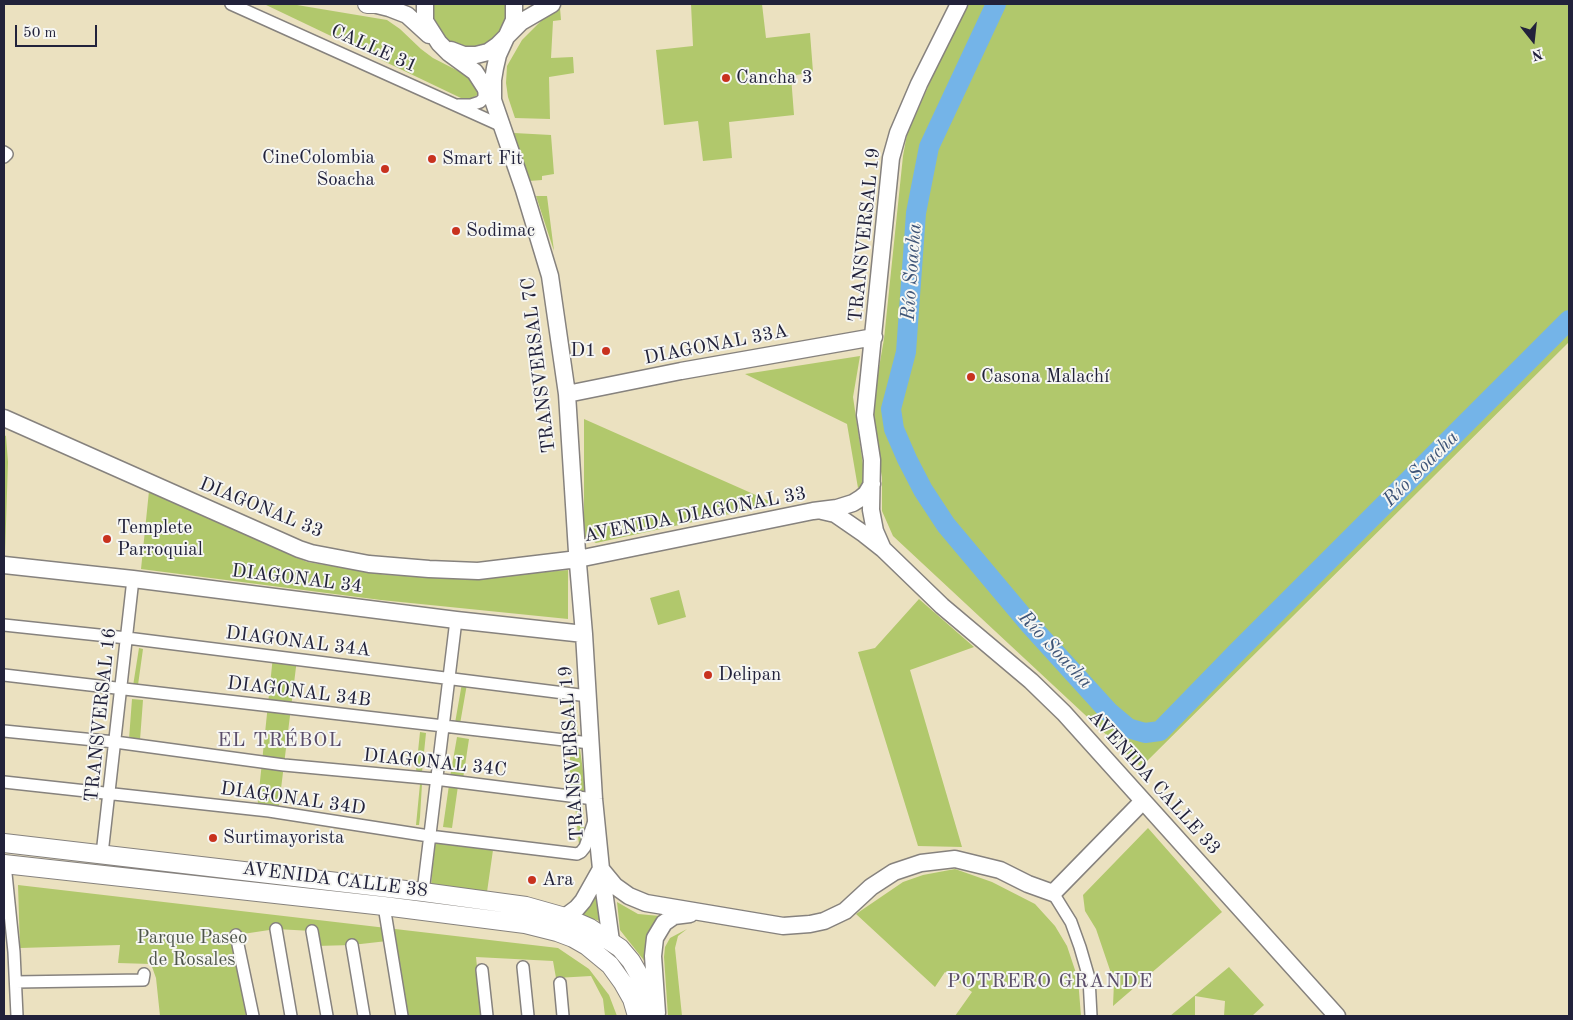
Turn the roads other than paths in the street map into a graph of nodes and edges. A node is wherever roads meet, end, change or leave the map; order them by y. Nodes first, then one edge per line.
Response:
1 (231, 4) edge
2 (367, 4) edge
3 (374, 4) edge
4 (425, 4) edge
5 (514, 4) edge
6 (552, 4) edge
7 (959, 4) edge
8 (509, 33) junction
9 (439, 43) junction
10 (484, 85) junction
11 (493, 100) junction
12 (456, 105) junction
13 (502, 126) junction
14 (874, 337) junction
15 (567, 394) junction
16 (4, 418) edge
17 (872, 484) junction
18 (821, 510) junction
19 (883, 549) junction
20 (578, 559) junction
21 (4, 565) edge
22 (134, 579) junction
23 (456, 620) junction
24 (4, 625) edge
25 (584, 634) junction
26 (127, 638) junction
27 (4, 676) edge
28 (449, 677) junction
29 (121, 690) junction
30 (588, 696) junction
31 (442, 726) junction
32 (4, 731) edge
33 (115, 742) junction
34 (590, 743) junction
35 (436, 779) junction
36 (4, 782) edge
37 (109, 794) junction
38 (594, 799) junction
39 (1143, 801) junction
40 (596, 816) junction
41 (429, 836) junction
42 (4, 843) edge
43 (102, 854) junction
44 (4, 864) edge
45 (601, 869) junction
46 (422, 892) junction
47 (1053, 893) junction
48 (384, 906) junction
49 (697, 912) junction
50 (565, 916) junction
51 (276, 929) dead end
52 (312, 930) dead end
53 (236, 935) dead end
54 (611, 941) junction
55 (352, 945) dead end
56 (523, 967) dead end
57 (482, 970) dead end
58 (144, 974) dead end
59 (16, 982) junction
60 (560, 982) dead end
61 (17, 1016) edge
62 (253, 1016) edge
63 (291, 1016) edge
64 (327, 1016) edge
65 (364, 1016) edge
66 (402, 1016) edge
67 (486, 1016) edge
68 (528, 1016) edge
69 (563, 1016) edge
70 (637, 1016) edge
71 (656, 1016) edge
72 (1091, 1016) edge
73 (1337, 1016) edge

1 - 12 street, CALLE 31
2 - 3 main road
3 - 9 main road
4 - 9 main road, TRANSVERSAL 7C
5 - 8 main road
6 - 8 main road
7 - 14 main road, TRANSVERSAL 19
8 - 9 main road
8 - 11 main road, TRANSVERSAL 7C
9 - 10 main road, TRANSVERSAL 7C
10 - 11 main road, TRANSVERSAL 7C
10 - 12 street
11 - 13 main road, TRANSVERSAL 7C
12 - 13 street, CALLE 31
13 - 15 main road, TRANSVERSAL 7C
14 - 15 main road, DIAGONAL 33A
14 - 17 main road, TRANSVERSAL 19
15 - 20 main road, TRANSVERSAL 7C
16 - 20 main road, DIAGONAL 33
17 - 18 main road, AVENIDA DIAGONAL 33
17 - 19 main road, TRANSVERSAL 19
18 - 19 main road, AVENIDA CALLE 33
18 - 20 main road, AVENIDA DIAGONAL 33
19 - 39 main road, AVENIDA CALLE 33
20 - 25 main road, TRANSVERSAL 7C
21 - 22 main road, DIAGONAL 34
22 - 23 main road, DIAGONAL 34
22 - 26 street, TRANSVERSAL 16
23 - 25 main road, DIAGONAL 34
23 - 28 street
24 - 26 street, DIAGONAL 34A
25 - 30 main road, TRANSVERSAL 19
26 - 28 street, DIAGONAL 34A
26 - 29 street, TRANSVERSAL 16
27 - 29 street, DIAGONAL 34B
28 - 30 street, DIAGONAL 34A
28 - 31 street
29 - 31 street, DIAGONAL 34B
29 - 33 street, TRANSVERSAL 16
30 - 34 main road, TRANSVERSAL 19
31 - 34 street, DIAGONAL 34B
31 - 35 street
32 - 33 street, DIAGONAL 34C
33 - 35 street, DIAGONAL 34C
33 - 37 street, TRANSVERSAL 16
34 - 38 main road, TRANSVERSAL 19
35 - 38 street, DIAGONAL 34C
35 - 41 street
36 - 37 street, DIAGONAL 34D
37 - 41 street, DIAGONAL 34D
37 - 43 street, TRANSVERSAL 16
38 - 40 main road, TRANSVERSAL 19
39 - 47 main road
39 - 73 main road, AVENIDA CALLE 33
40 - 41 street, DIAGONAL 34D
40 - 45 main road, TRANSVERSAL 19
41 - 46 street
42 - 43 main road, AVENIDA CALLE 38
43 - 46 main road, AVENIDA CALLE 38
44 - 48 main road, AVENIDA CALLE 38
44 - 59 street
45 - 49 main road
45 - 50 main road
45 - 54 main road, TRANSVERSAL 19
46 - 50 main road, AVENIDA CALLE 38
47 - 49 main road
47 - 72 street
48 - 66 street
48 - 70 main road, AVENIDA CALLE 38
49 - 71 main road
50 - 54 main road, AVENIDA CALLE 38
51 - 63 street
52 - 64 street
53 - 62 street
54 - 71 main road, AVENIDA CALLE 38
55 - 65 street
56 - 68 street
57 - 67 street
58 - 59 street
59 - 61 street
60 - 69 street

